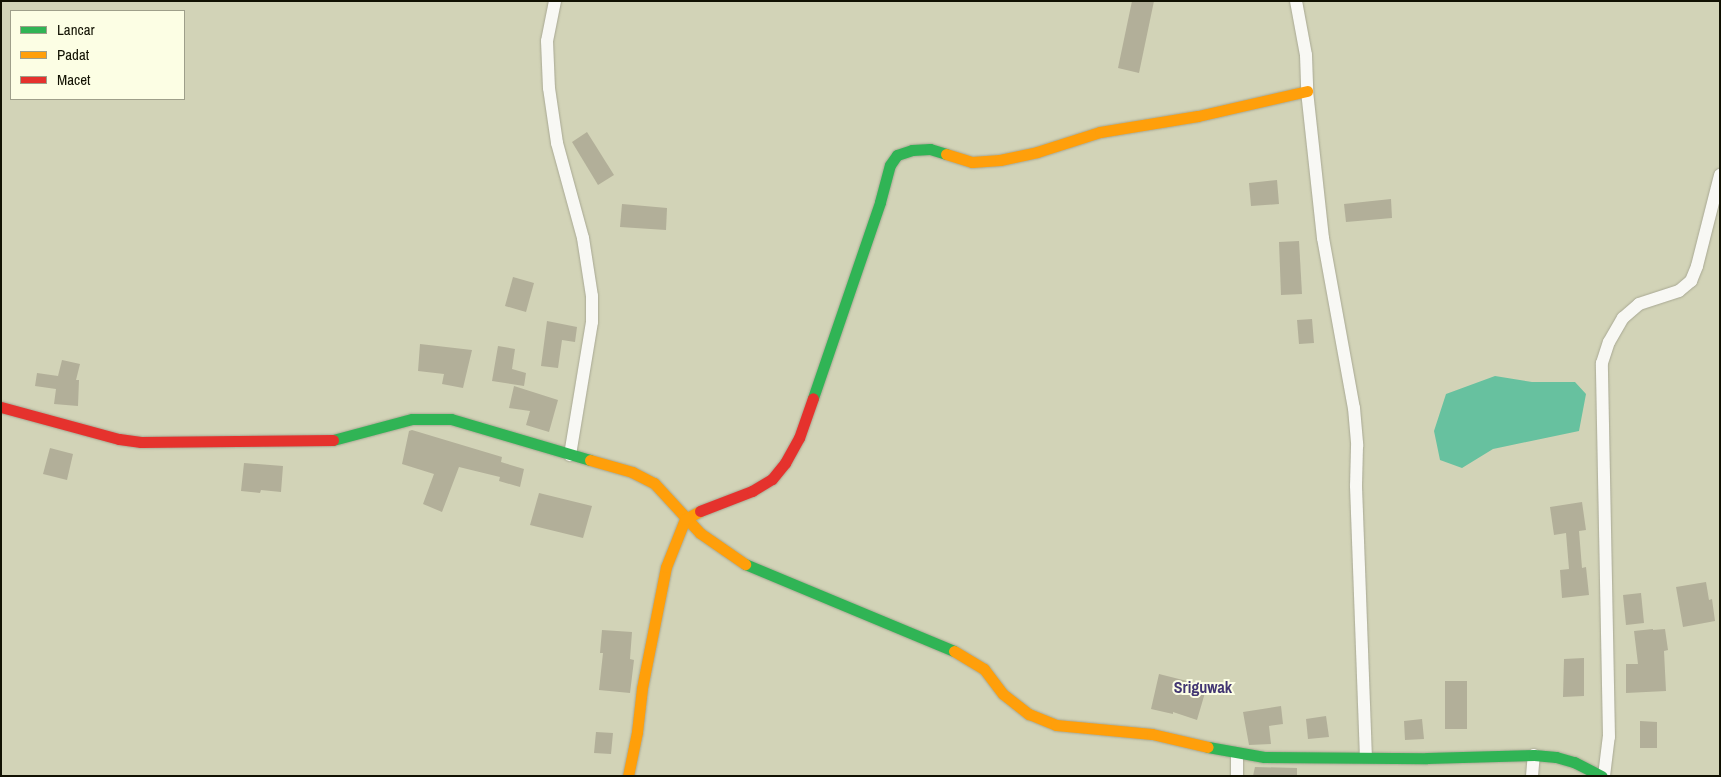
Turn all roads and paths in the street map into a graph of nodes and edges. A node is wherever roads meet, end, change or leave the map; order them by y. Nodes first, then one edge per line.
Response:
1 (554, 1) edge
2 (1296, 1) edge
3 (1307, 91) junction
4 (1720, 175) edge
5 (1, 407) edge
6 (570, 455) junction
7 (685, 519) junction
8 (1237, 754) junction
9 (1534, 755) junction
10 (1366, 756) junction
11 (628, 776) edge
12 (1237, 776) edge
13 (1532, 776) edge
14 (1603, 776) edge

1 - 6 street
2 - 3 street
3 - 7 street
3 - 10 street
4 - 14 street
5 - 6 street
6 - 7 street
7 - 8 street
7 - 11 street
8 - 10 street
8 - 12 street
9 - 10 street
9 - 13 street
9 - 14 street

